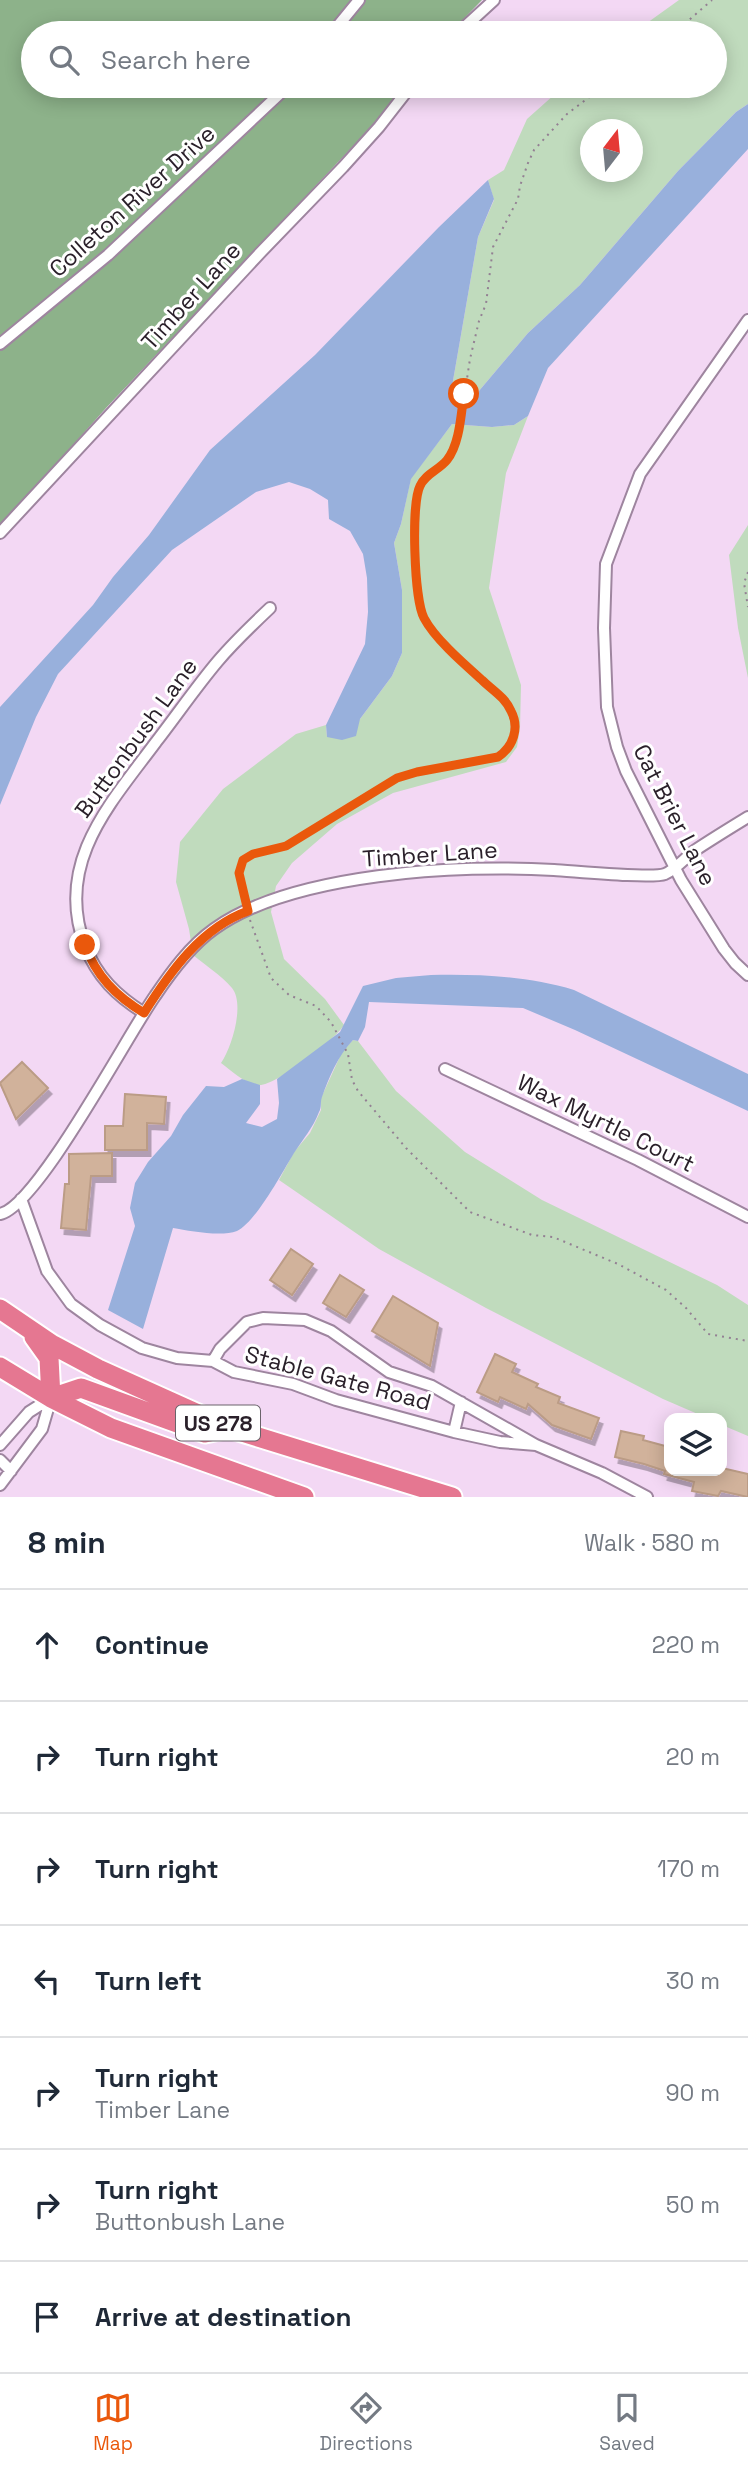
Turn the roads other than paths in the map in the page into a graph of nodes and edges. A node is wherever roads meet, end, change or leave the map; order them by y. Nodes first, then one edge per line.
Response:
1 (359, 0) edge
2 (494, 0) edge
3 (342, 21) edge
4 (471, 21) edge
5 (275, 98) edge
6 (402, 98) edge
7 (748, 320) edge
8 (0, 344) edge
9 (0, 533) edge
10 (270, 608) dead end
11 (748, 817) edge
12 (674, 867) junction
13 (748, 975) edge
14 (144, 1013) junction
15 (445, 1069) dead end
16 (21, 1199) junction
17 (0, 1214) edge
18 (748, 1217) edge
19 (0, 1309) edge
20 (23, 1325) junction
21 (212, 1361) junction
22 (0, 1367) edge
23 (51, 1398) junction
24 (461, 1402) junction
25 (229, 1428) junction
26 (454, 1432) junction
27 (0, 1445) edge
28 (536, 1445) junction
29 (0, 1460) edge
30 (11, 1471) junction
31 (0, 1485) edge
32 (304, 1497) edge
33 (452, 1497) edge
34 (647, 1497) edge

1 - 3 street
2 - 4 street
5 - 8 street, Colleton River Drive
6 - 9 street, Timber Lane
7 - 12 street, Cat Brier Lane
10 - 14 street, Buttonbush Lane
11 - 12 street, Timber Lane
12 - 13 street, Cat Brier Lane
12 - 14 street, Timber Lane
14 - 16 street, Timber Lane
15 - 18 street, Wax Myrtle Court
16 - 17 street, Timber Lane
16 - 21 street, Stable Gate Road
19 - 20 highway, US 278
20 - 23 highway
20 - 25 highway, US 278
21 - 24 street, Stable Gate Road
21 - 26 street, Stable Gate Road
22 - 23 highway, US 278
23 - 25 highway
23 - 27 street
23 - 30 street
23 - 32 highway, US 278
24 - 26 street, Stable Gate Road
24 - 28 street, Stable Gate Road
25 - 33 highway, US 278
26 - 28 street, Stable Gate Road
28 - 34 street, Stable Gate Road
29 - 30 street
30 - 31 street

